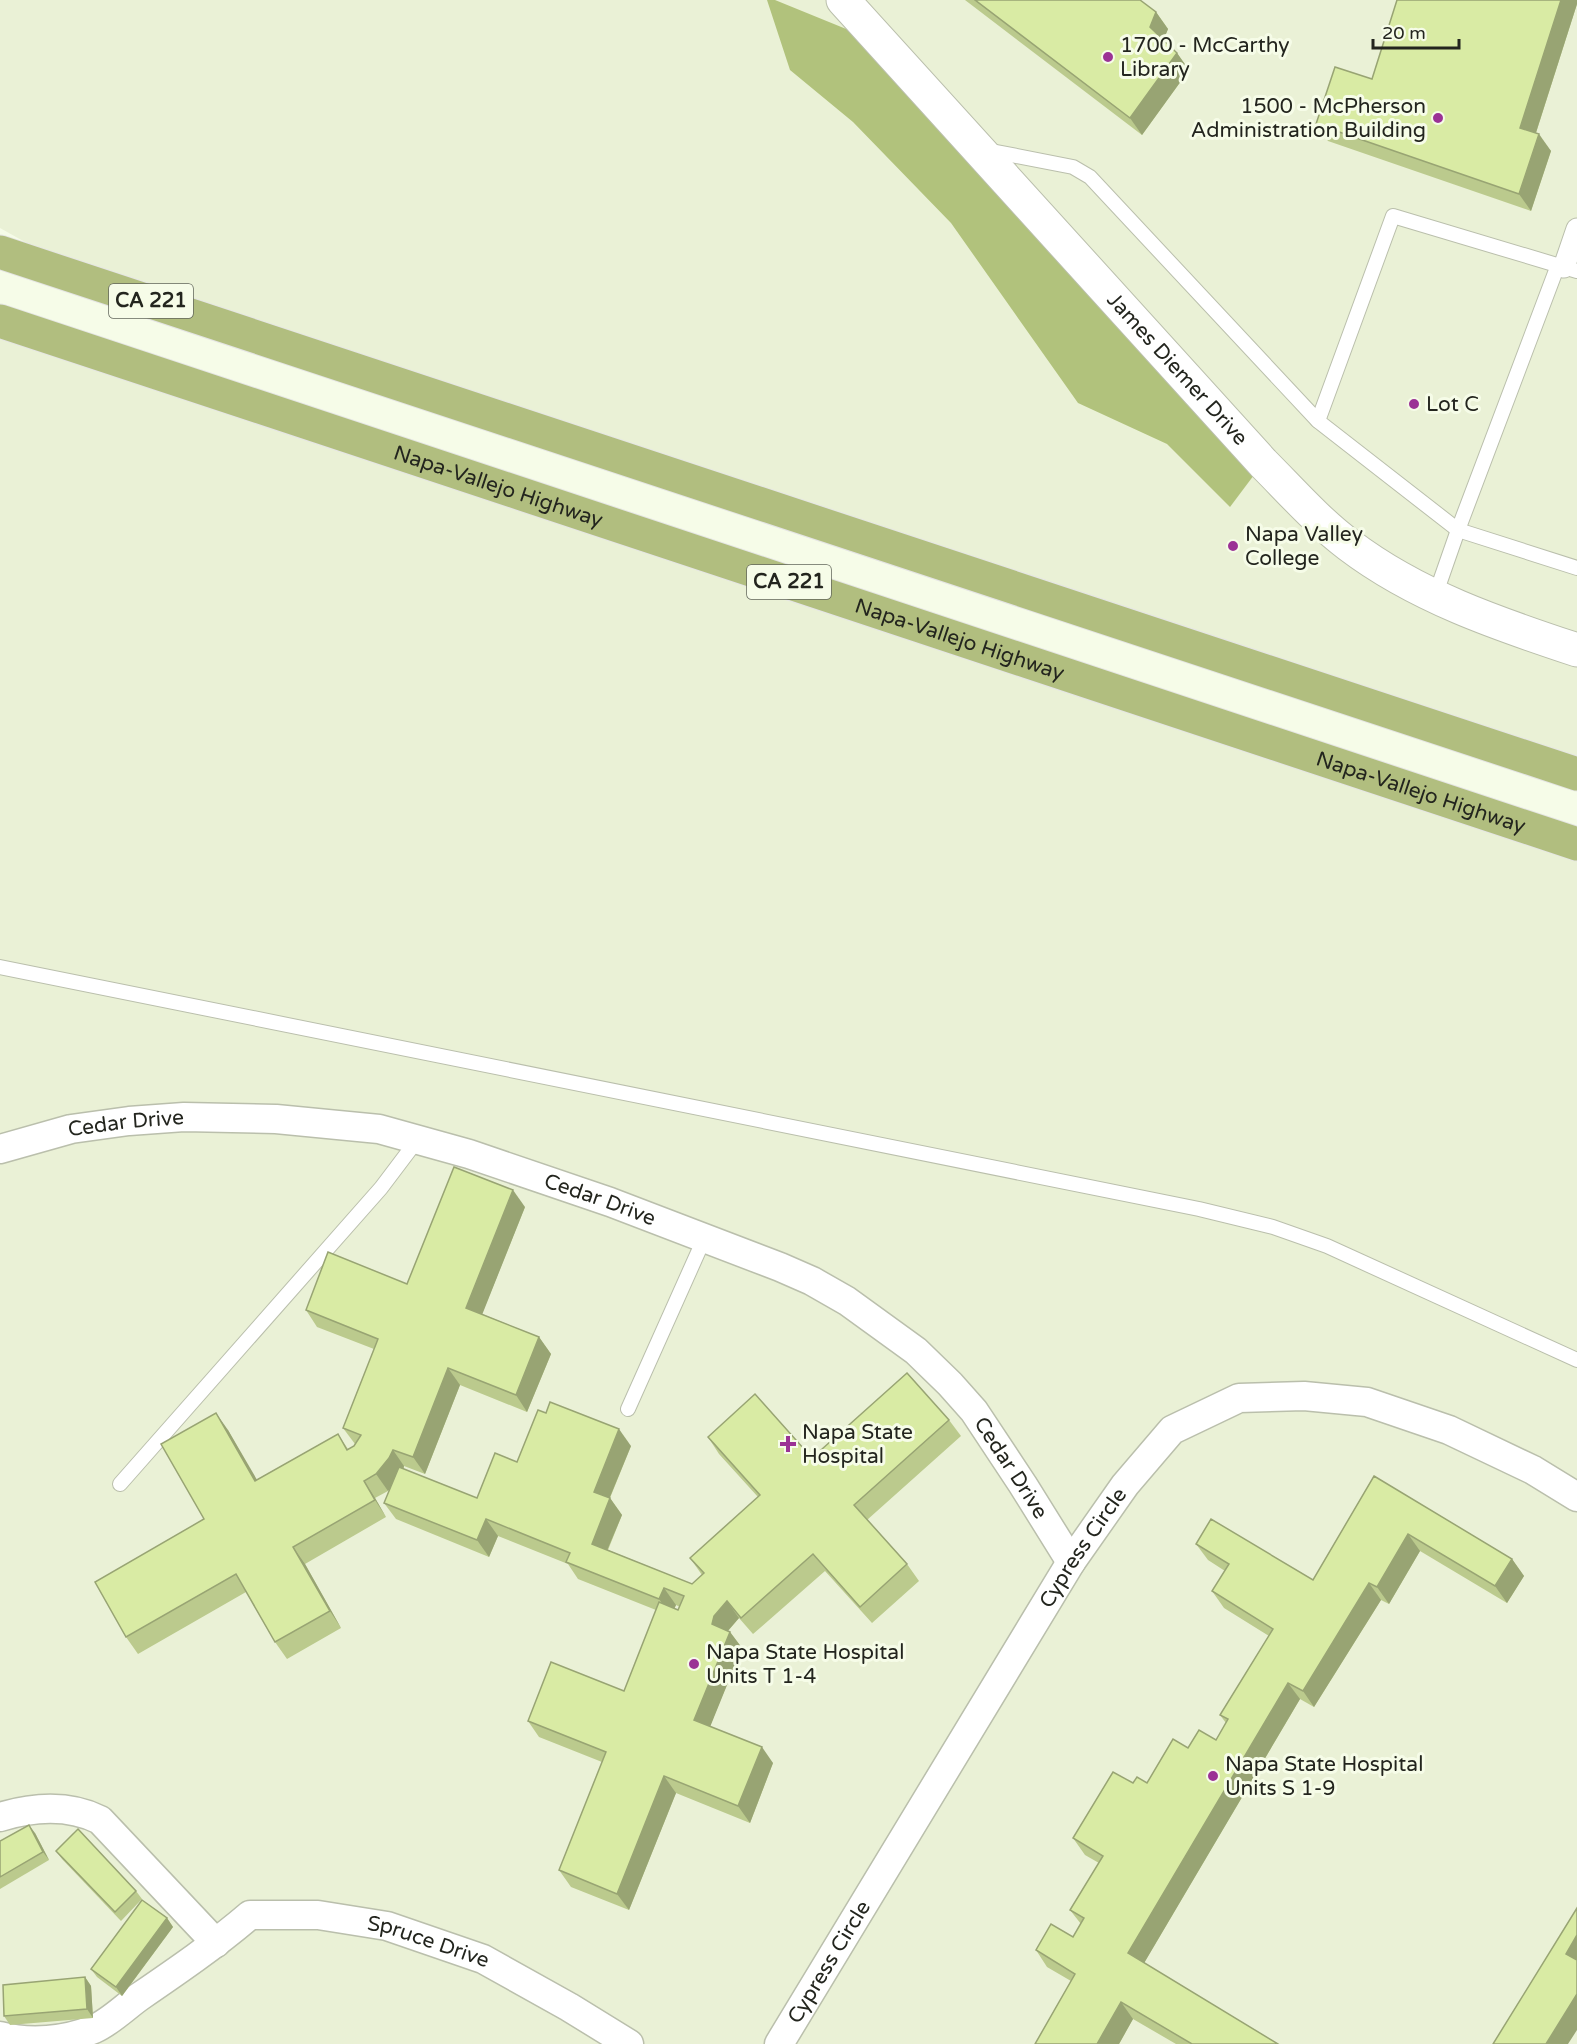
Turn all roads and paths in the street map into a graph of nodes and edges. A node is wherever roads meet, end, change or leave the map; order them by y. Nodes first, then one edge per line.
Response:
1 (843, 0) edge
2 (979, 148) junction
3 (0, 228) edge
4 (1577, 229) edge
5 (0, 252) edge
6 (1566, 268) edge
7 (100, 284) junction
8 (0, 321) edge
9 (1318, 421) junction
10 (1458, 530) junction
11 (1577, 568) edge
12 (1435, 596) junction
13 (1577, 650) edge
14 (1577, 774) edge
15 (1577, 844) edge
16 (0, 967) edge
17 (418, 1139) junction
18 (0, 1149) edge
19 (704, 1239) junction
20 (1577, 1360) edge
21 (628, 1409) dead end
22 (120, 1484) dead end
23 (1577, 1497) edge
24 (1071, 1563) junction
25 (0, 1817) edge
26 (216, 1943) junction
27 (0, 2036) edge
28 (629, 2044) edge
29 (779, 2044) edge

1 - 2 street, James Diemer Drive
2 - 9 lane
2 - 12 street, James Diemer Drive
3 - 7 main road
4 - 6 street
5 - 7 main road, CA 221
6 - 9 lane
6 - 10 lane
7 - 14 main road, CA 221
8 - 15 main road, Napa-Vallejo Highway / CA 221
9 - 10 lane
10 - 11 lane
10 - 12 lane
12 - 13 street, James Diemer Drive
16 - 20 lane
17 - 18 street, Cedar Drive
17 - 19 street, Cedar Drive
17 - 22 lane
19 - 21 lane
19 - 24 street, Cedar Drive
23 - 24 street, Cypress Circle
24 - 29 street, Cypress Circle
25 - 26 street
26 - 27 street, Spruce Drive
26 - 28 street, Spruce Drive

